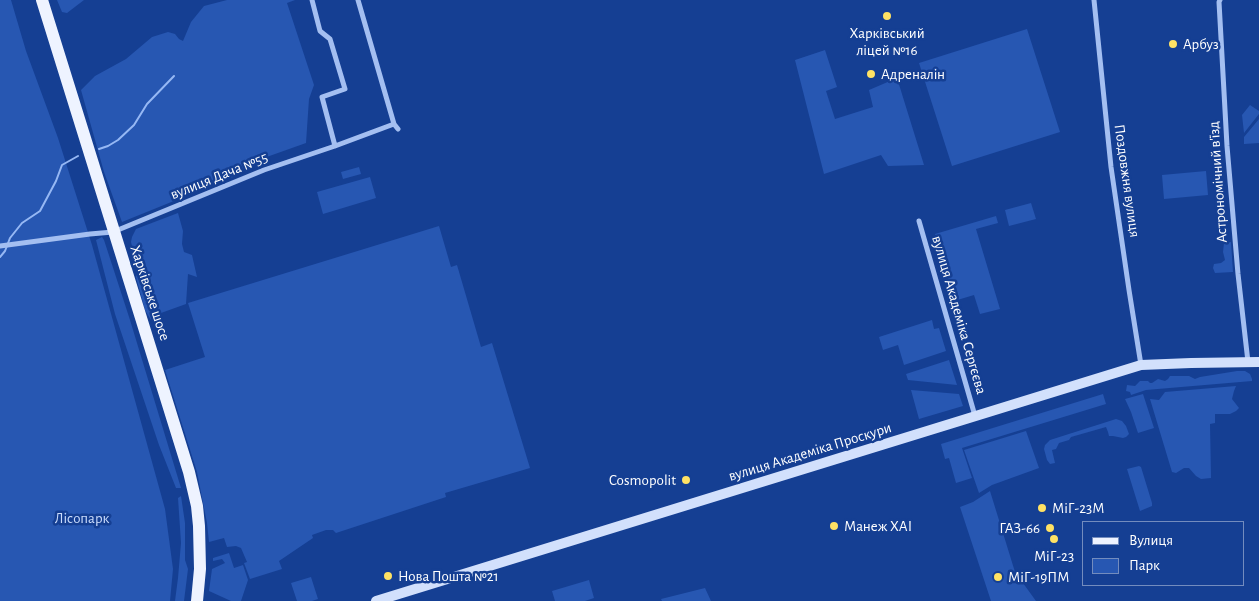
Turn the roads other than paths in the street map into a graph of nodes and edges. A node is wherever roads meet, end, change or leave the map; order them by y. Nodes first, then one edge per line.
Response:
1 (42, 0) edge
2 (312, 0) edge
3 (358, 0) edge
4 (1094, 0) edge
5 (1220, 0) edge
6 (394, 124) junction
7 (398, 129) dead end
8 (335, 146) junction
9 (919, 221) dead end
10 (114, 232) junction
11 (0, 246) edge
12 (1248, 362) junction
13 (1259, 362) edge
14 (1141, 366) junction
15 (975, 416) junction
16 (197, 601) edge
17 (376, 601) edge

1 - 10 main road, Харківське шосе
2 - 8 street
3 - 6 street
4 - 14 street, Поздовжня вулиця
5 - 12 street, Астрономічний в'їзд
6 - 7 street
6 - 8 street, вулиця Дача №55
8 - 10 street, вулиця Дача №55
9 - 15 street, вулиця Академіка Сергєєва
10 - 11 street, вулиця Дача №55
10 - 16 main road, Харківське шосе
12 - 13 street, вулиця Академіка Проскури
12 - 14 street, вулиця Академіка Проскури
14 - 15 street, вулиця Академіка Проскури
15 - 17 street, вулиця Академіка Проскури

